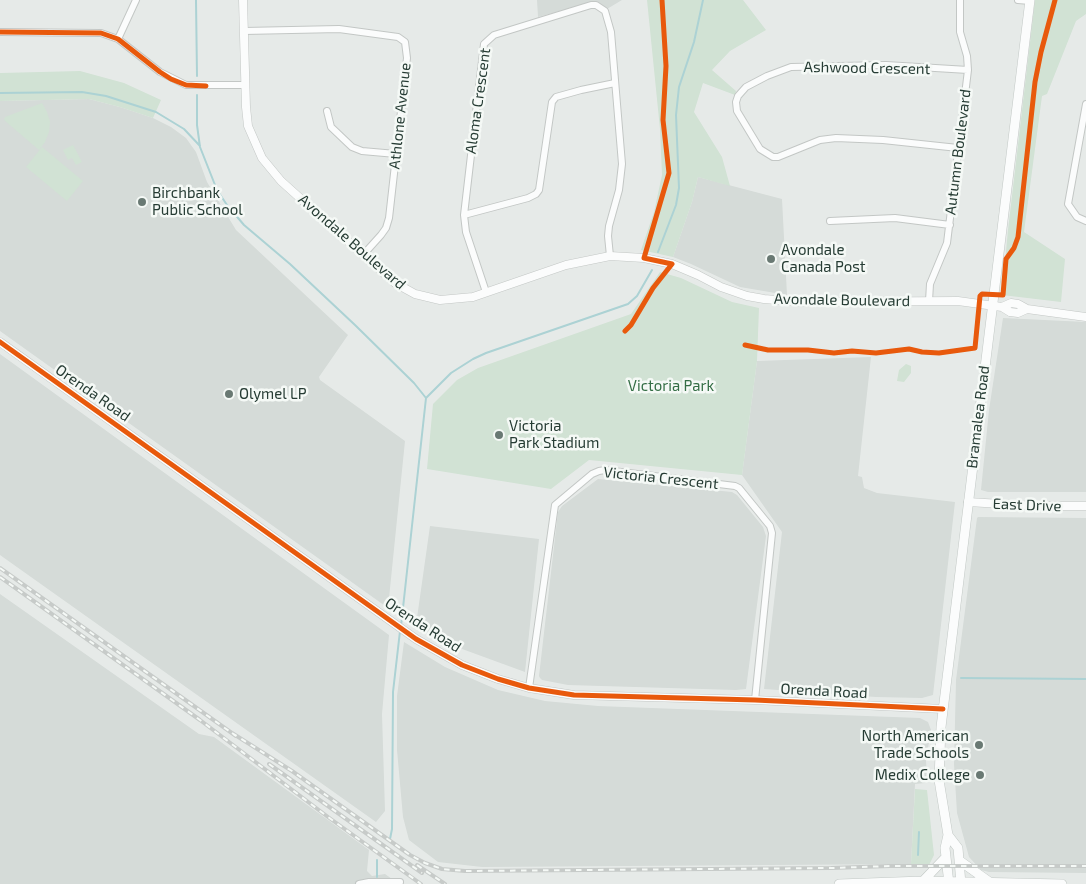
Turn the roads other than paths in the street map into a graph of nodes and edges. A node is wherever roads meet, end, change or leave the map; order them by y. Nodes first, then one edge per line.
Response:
1 (136, 0) edge
2 (244, 0) edge
3 (960, 0) edge
4 (1018, 0) edge
5 (1030, 1) edge
6 (244, 31) junction
7 (0, 32) edge
8 (118, 39) junction
9 (968, 70) junction
10 (615, 83) junction
11 (245, 85) junction
12 (1086, 104) edge
13 (327, 111) dead end
14 (958, 148) junction
15 (396, 154) junction
16 (464, 215) junction
17 (830, 221) dead end
18 (1086, 221) edge
19 (950, 225) junction
20 (363, 255) junction
21 (610, 256) junction
22 (486, 292) junction
23 (929, 301) junction
24 (992, 305) junction
25 (1086, 317) edge
26 (0, 342) edge
27 (968, 502) junction
28 (1086, 506) edge
29 (529, 688) junction
30 (755, 700) junction
31 (943, 709) junction
32 (948, 835) junction
33 (946, 857) junction
34 (960, 860) junction
35 (923, 881) junction
36 (400, 882) dead end
37 (949, 883) edge
38 (961, 883) edge
39 (359, 884) edge
40 (839, 884) edge
41 (992, 884) edge
42 (1062, 884) edge

1 - 8 street
2 - 6 street, Avondale Boulevard
3 - 9 street, Autumn Boulevard
4 - 5 street
5 - 24 main road, Bramalea Road
6 - 11 street, Avondale Boulevard
6 - 15 street, Athlone Avenue
7 - 8 street
8 - 11 street
9 - 14 street, Autumn Boulevard
9 - 14 street, Ashwood Crescent
10 - 16 street
10 - 16 street, Aloma Crescent
10 - 21 street, Aloma Crescent
11 - 20 street, Avondale Boulevard
12 - 18 street
13 - 15 street
14 - 19 street, Autumn Boulevard
15 - 20 street, Athlone Avenue
16 - 22 street, Aloma Crescent
17 - 19 street
19 - 23 street, Autumn Boulevard
20 - 22 street, Avondale Boulevard
21 - 22 street, Avondale Boulevard
21 - 23 street, Avondale Boulevard
23 - 24 street, Avondale Boulevard
24 - 25 street, Avondale Boulevard
24 - 27 main road, Bramalea Road
26 - 29 street, Orenda Road
27 - 28 street, East Drive
27 - 31 main road, Bramalea Road
29 - 30 street, Orenda Road
29 - 30 street, Victoria Crescent
30 - 31 street, Orenda Road
31 - 32 main road, Bramalea Road
32 - 33 main road, Bramalea Road
32 - 34 main road, Bramalea Road
33 - 35 main road
33 - 37 main road, Bramalea Road
34 - 38 main road, Bramalea Road
34 - 41 main road
35 - 37 main road
35 - 40 main road
36 - 39 street
37 - 38 main road
38 - 41 main road
41 - 42 main road

